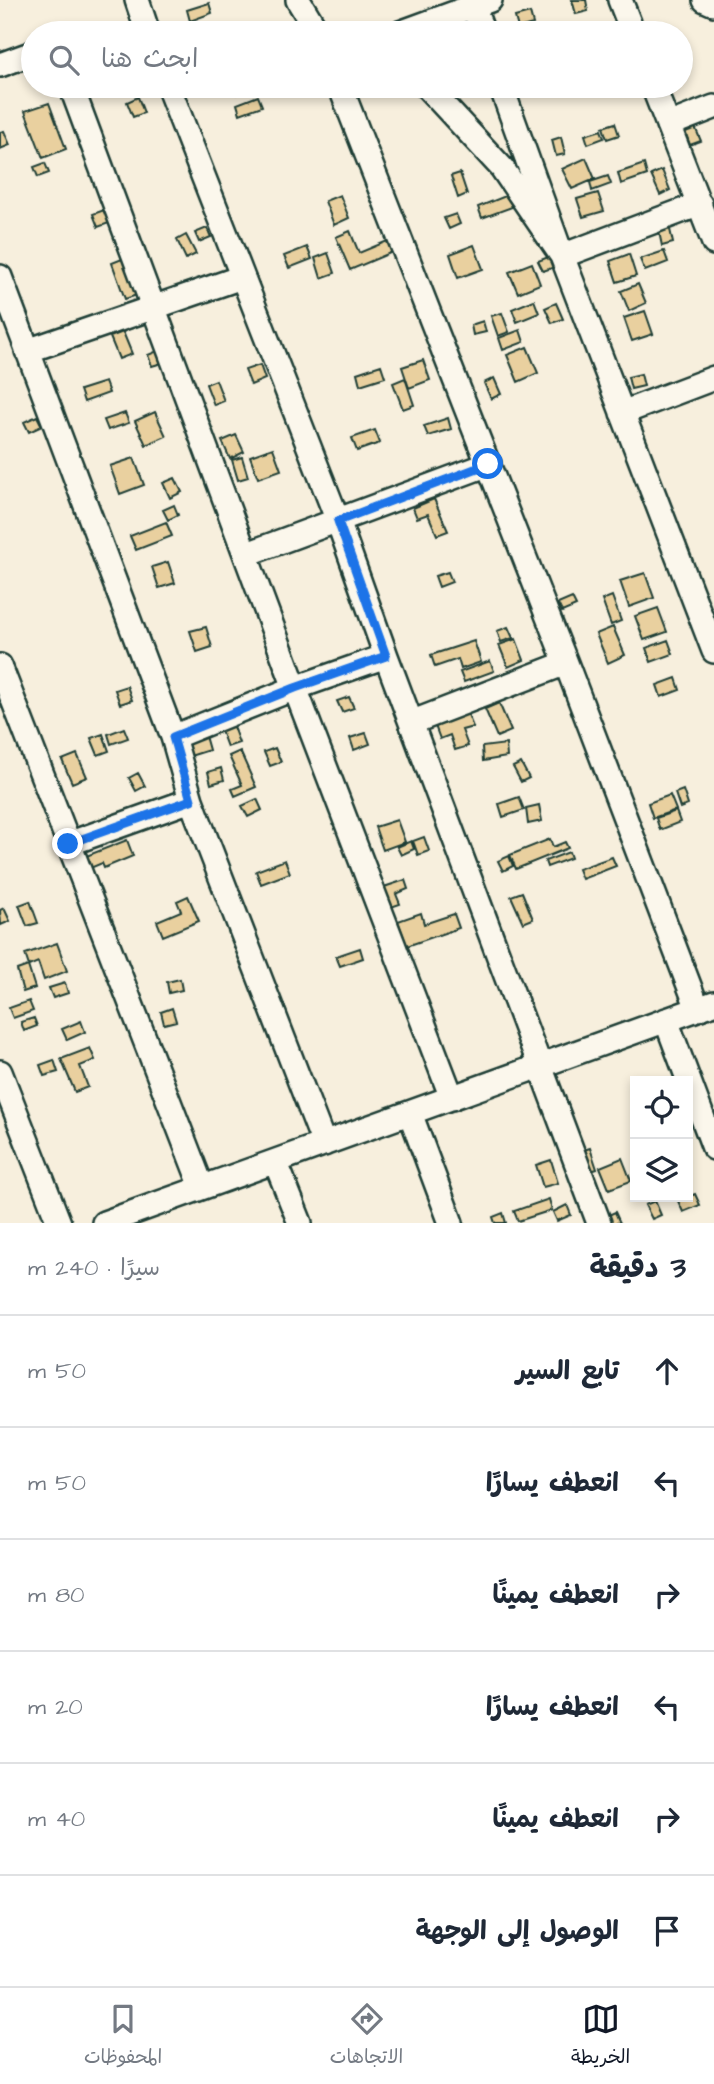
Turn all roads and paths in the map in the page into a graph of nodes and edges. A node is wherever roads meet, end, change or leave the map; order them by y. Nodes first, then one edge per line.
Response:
1 (137, 0) edge
2 (298, 0) edge
3 (306, 0) edge
4 (620, 0) edge
5 (705, 0) edge
6 (478, 2) edge
7 (714, 4) edge
8 (144, 21) edge
9 (311, 21) edge
10 (314, 21) edge
11 (430, 21) edge
12 (480, 21) edge
13 (628, 21) edge
14 (21, 57) edge
15 (0, 65) edge
16 (76, 98) edge
17 (173, 98) edge
18 (345, 98) edge
19 (437, 98) edge
20 (505, 98) edge
21 (658, 98) edge
22 (714, 107) edge
23 (668, 125) junction
24 (700, 204) junction
25 (714, 243) edge
26 (562, 256) junction
27 (0, 277) edge
28 (242, 277) junction
29 (155, 307) junction
30 (6, 309) edge
31 (27, 351) junction
32 (714, 378) edge
33 (622, 413) junction
34 (488, 464) junction
35 (338, 521) junction
36 (247, 554) junction
37 (714, 651) edge
38 (386, 656) junction
39 (566, 663) junction
40 (0, 666) edge
41 (295, 688) junction
42 (413, 722) junction
43 (173, 737) junction
44 (191, 800) junction
45 (68, 844) junction
46 (706, 1006) edge
47 (666, 1020) junction
48 (539, 1066) junction
49 (0, 1072) edge
50 (452, 1098) junction
51 (410, 1113) junction
52 (324, 1144) junction
53 (714, 1148) edge
54 (275, 1163) junction
55 (202, 1187) junction
56 (151, 1215) edge
57 (60, 1223) edge
58 (104, 1223) edge
59 (299, 1223) edge
60 (451, 1223) edge
61 (599, 1223) edge

1 - 8 street
2 - 9 street
3 - 10 street
4 - 13 street
5 - 7 street
6 - 11 street
6 - 12 street
14 - 15 street
16 - 29 street
17 - 28 street
18 - 34 street
19 - 26 street
20 - 26 street
21 - 23 street
22 - 23 street
23 - 24 street
24 - 25 street
24 - 26 street
26 - 33 street
27 - 30 street
28 - 29 street
28 - 35 street
29 - 31 street
29 - 36 street
30 - 31 street
31 - 43 street
32 - 33 street
33 - 37 street
34 - 35 street
34 - 39 street
35 - 36 street
35 - 38 street
36 - 41 street
38 - 41 street
38 - 42 street
39 - 42 street
39 - 46 street
40 - 45 street
41 - 43 street
41 - 50 street
42 - 48 street
43 - 44 street
44 - 45 street
44 - 52 street
45 - 55 street
46 - 47 street
47 - 48 street
47 - 53 street
48 - 50 street
48 - 61 street
49 - 57 street
50 - 51 street
51 - 52 street
51 - 60 street
52 - 54 street
54 - 55 street
54 - 59 street
55 - 56 street
56 - 58 street

